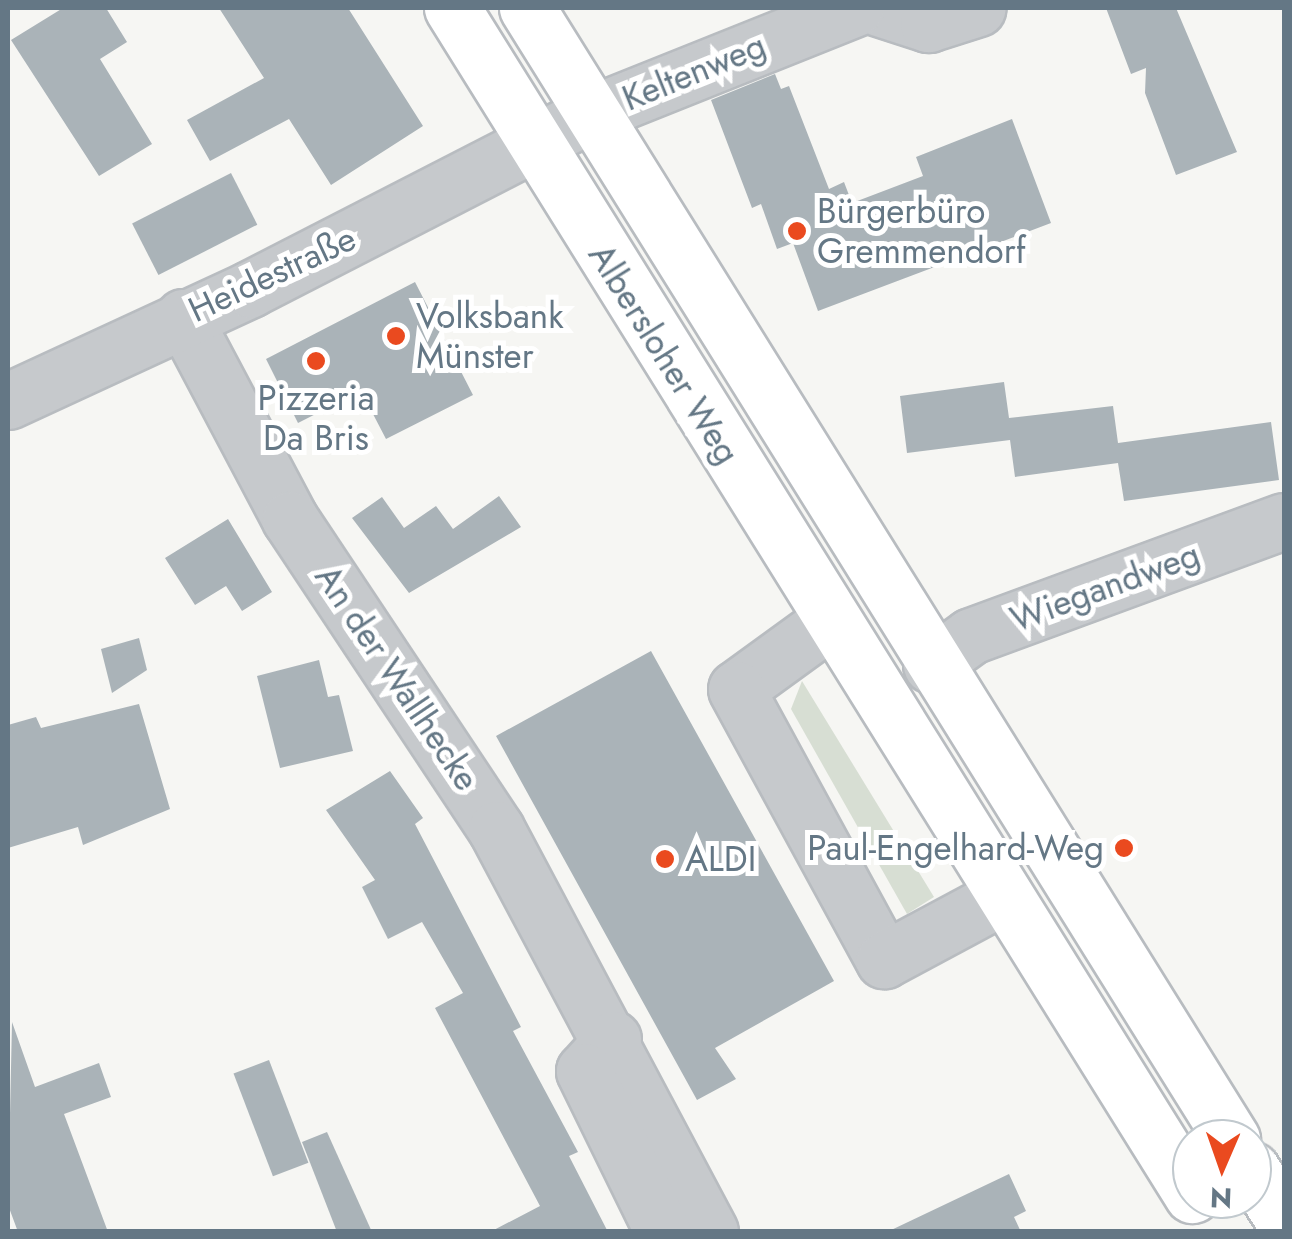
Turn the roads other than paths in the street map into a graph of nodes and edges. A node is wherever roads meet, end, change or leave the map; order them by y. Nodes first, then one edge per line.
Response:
1 (452, 8) edge
2 (527, 8) edge
3 (856, 8) edge
4 (878, 8) edge
5 (978, 8) edge
6 (593, 113) junction
7 (535, 143) junction
8 (183, 317) junction
9 (8, 402) edge
10 (1284, 521) edge
11 (830, 620) junction
12 (932, 664) junction
13 (879, 699) junction
14 (1005, 895) junction
15 (613, 1039) junction
16 (1219, 1119) edge
17 (1172, 1163) edge
18 (663, 1232) edge
19 (710, 1232) edge

1 - 7 main road, Albersloher Weg
2 - 6 main road, Albersloher Weg
3 - 6 street, Keltenweg
4 - 5 street
6 - 7 street, Keltenweg
6 - 12 main road, Albersloher Weg
7 - 8 street, Heidestraße
7 - 11 main road, Albersloher Weg
8 - 9 street, Heidestraße
8 - 15 street, An der Wallhecke
10 - 12 street, Wiegandweg
11 - 13 main road, Albersloher Weg
11 - 14 street
12 - 13 main road
12 - 16 main road, Albersloher Weg
13 - 14 main road, Albersloher Weg
14 - 17 main road, Albersloher Weg
15 - 18 street
15 - 19 street, An der Wallhecke

